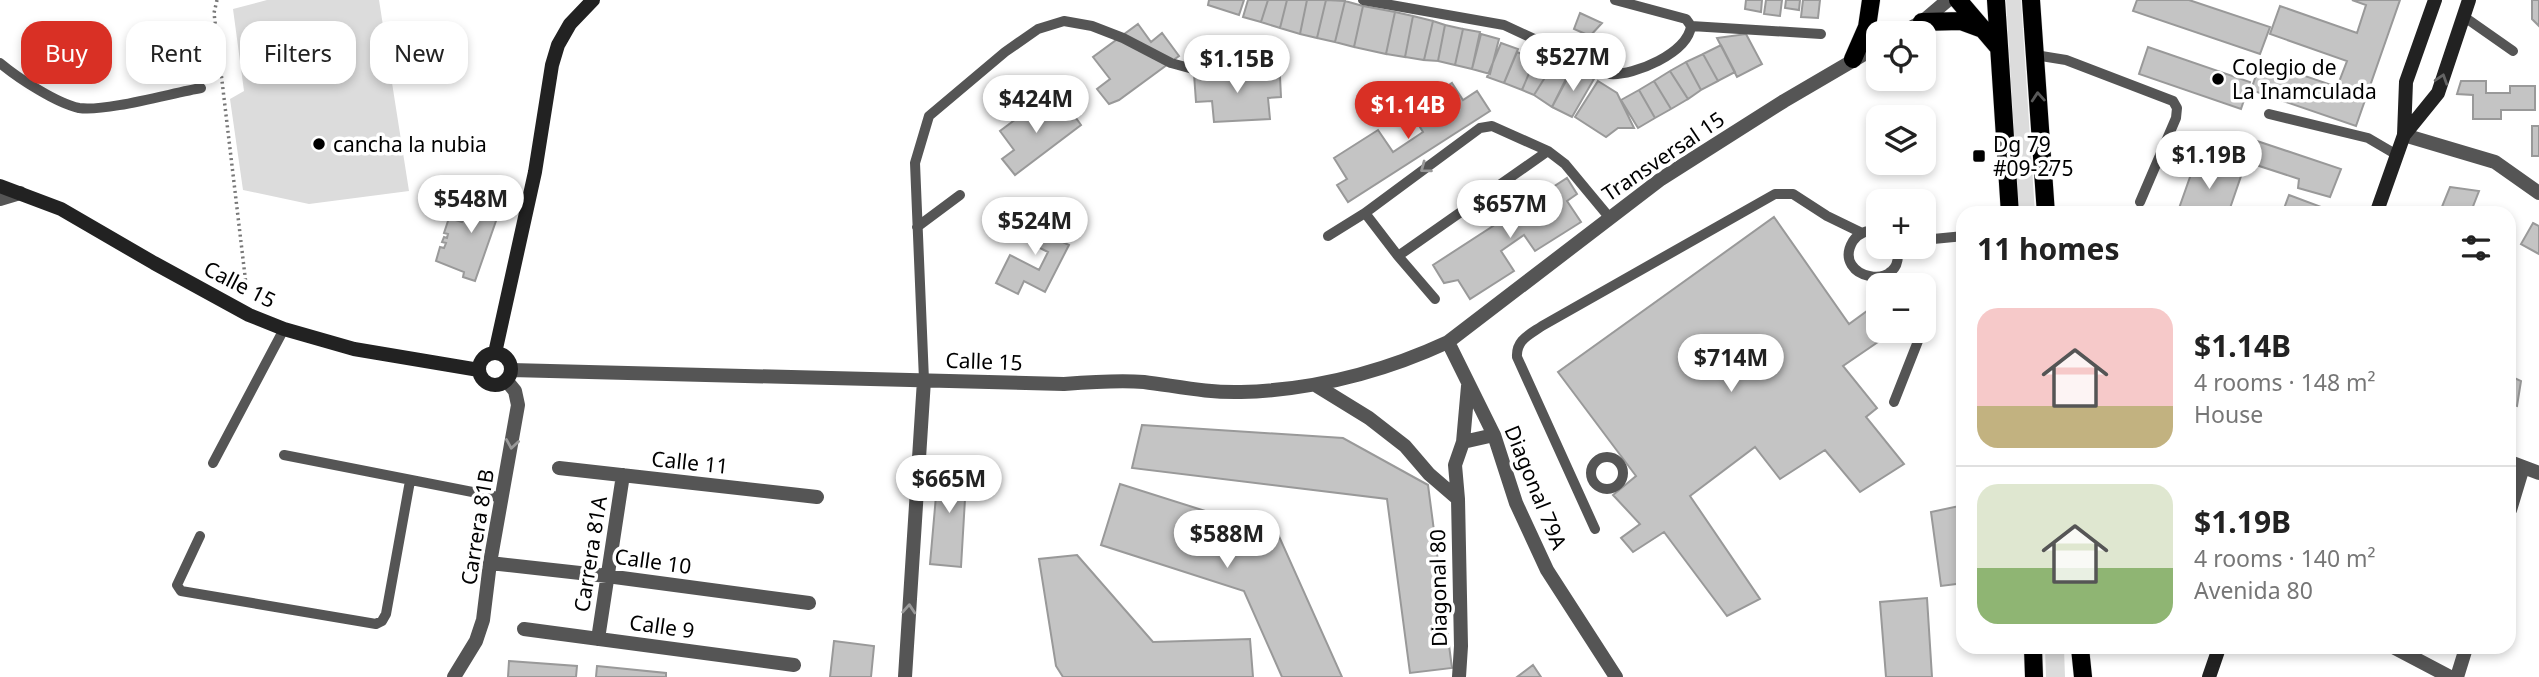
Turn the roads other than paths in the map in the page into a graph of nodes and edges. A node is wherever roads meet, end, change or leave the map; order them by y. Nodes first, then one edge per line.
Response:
1 (593, 0) edge
2 (1363, 0) edge
3 (1615, 0) edge
4 (1871, 0) edge
5 (1948, 0) edge
6 (1958, 0) edge
7 (1996, 0) edge
8 (2031, 0) edge
9 (2435, 0) edge
10 (2469, 0) edge
11 (2463, 16) junction
12 (1923, 21) edge
13 (1936, 22) edge
14 (1691, 26) junction
15 (1983, 29) junction
16 (1821, 34) dead end
17 (1999, 48) junction
18 (2513, 51) dead end
19 (1866, 52) edge
20 (2035, 55) junction
21 (1853, 59) junction
22 (0, 63) edge
23 (1204, 72) dead end
24 (201, 88) dead end
25 (2269, 114) dead end
26 (2404, 135) junction
27 (1548, 151) junction
28 (2397, 155) junction
29 (0, 186) edge
30 (20, 193) junction
31 (2539, 193) edge
32 (960, 195) dead end
33 (0, 199) edge
34 (2140, 202) dead end
35 (2009, 206) edge
36 (2045, 206) edge
37 (2379, 206) edge
38 (1365, 212) junction
39 (1609, 217) junction
40 (917, 227) junction
41 (1866, 232) edge
42 (1862, 233) junction
43 (1328, 236) dead end
44 (1956, 237) edge
45 (1936, 239) edge
46 (1398, 256) junction
47 (1898, 259) edge
48 (1890, 272) joint
49 (1435, 299) dead end
50 (284, 329) junction
51 (1448, 342) junction
52 (1917, 343) edge
53 (495, 353) junction
54 (479, 370) junction
55 (509, 375) junction
56 (924, 380) junction
57 (1469, 384) junction
58 (1317, 386) junction
59 (1894, 402) dead end
60 (1494, 435) junction
61 (1464, 442) junction
62 (284, 455) dead end
63 (213, 463) dead end
64 (2516, 464) edge
65 (559, 468) dead end
66 (2539, 472) edge
67 (623, 475) junction
68 (1591, 475) dead end
69 (410, 481) junction
70 (1574, 482) junction
71 (817, 497) dead end
72 (503, 498) junction
73 (1458, 499) junction
74 (1595, 529) dead end
75 (200, 536) dead end
76 (490, 563) junction
77 (607, 576) junction
78 (809, 603) dead end
79 (524, 629) dead end
80 (598, 639) junction
81 (2033, 654) edge
82 (2081, 654) edge
83 (2217, 654) edge
84 (2406, 654) edge
85 (2464, 654) edge
86 (794, 665) dead end
87 (454, 677) edge
88 (905, 677) edge
89 (1459, 677) edge
90 (1616, 677) edge
91 (2034, 677) edge
92 (2083, 677) edge
93 (2208, 677) edge
94 (2450, 677) edge
95 (2457, 677) edge

1 - 53 street
2 - 14 lane
3 - 14 lane
4 - 21 main road
5 - 12 street
6 - 15 main road
7 - 17 main road
8 - 20 main road
9 - 26 street
10 - 11 street
11 - 18 lane
26 -> 11 street
13 - 15 main road
14 - 16 lane
15 - 17 main road
17 - 35 main road
19 - 21 street, Transversal 15
20 - 34 lane
36 -> 20 main road
21 - 39 street, Transversal 15
22 - 24 lane
23 - 40 lane
25 - 28 lane
26 - 28 street
26 - 31 street
27 -> 38 lane
27 - 39 lane
27 - 46 lane
28 - 37 street
29 - 30 street, Calle 15
30 - 33 street
30 - 50 street, Calle 15
32 - 40 lane
38 - 43 lane
38 - 46 lane
39 - 51 street, Transversal 15
40 - 56 lane
41 - 42 lane
42 - 48 lane
42 - 70 lane
44 - 45 lane
46 - 49 lane
47 - 48 lane
50 - 54 street, Calle 15
50 - 63 lane
51 - 57 street, Diagonal 79A
51 - 58 street, Calle 15
52 - 59 lane
53 - 54 street
53 - 55 street
54 - 55 street
55 - 56 street, Calle 15
55 -> 72 street, Carrera 81B
56 - 58 street, Calle 15
88 -> 56 street
57 - 60 street, Diagonal 79A
57 - 61 street, Diagonal 80
58 - 73 street, Diagonal 80
60 - 61 street
60 - 90 street, Diagonal 79A
61 - 73 street, Diagonal 80
62 - 69 lane
64 - 66 street
65 - 67 street, Calle 11
67 - 71 street, Calle 11
67 - 77 street, Carrera 81A
68 - 70 lane
69 - 72 lane
69 - 75 lane
70 - 74 lane
72 - 76 street, Carrera 81B
73 - 89 street, Diagonal 80
76 - 77 street, Calle 10
76 - 87 street, Carrera 81B
77 - 78 street, Calle 10
77 - 80 street, Carrera 81A
79 - 80 street, Calle 9
80 - 86 street, Calle 9
81 - 91 main road
82 - 92 main road
83 - 93 street
84 - 94 street
85 - 95 street

